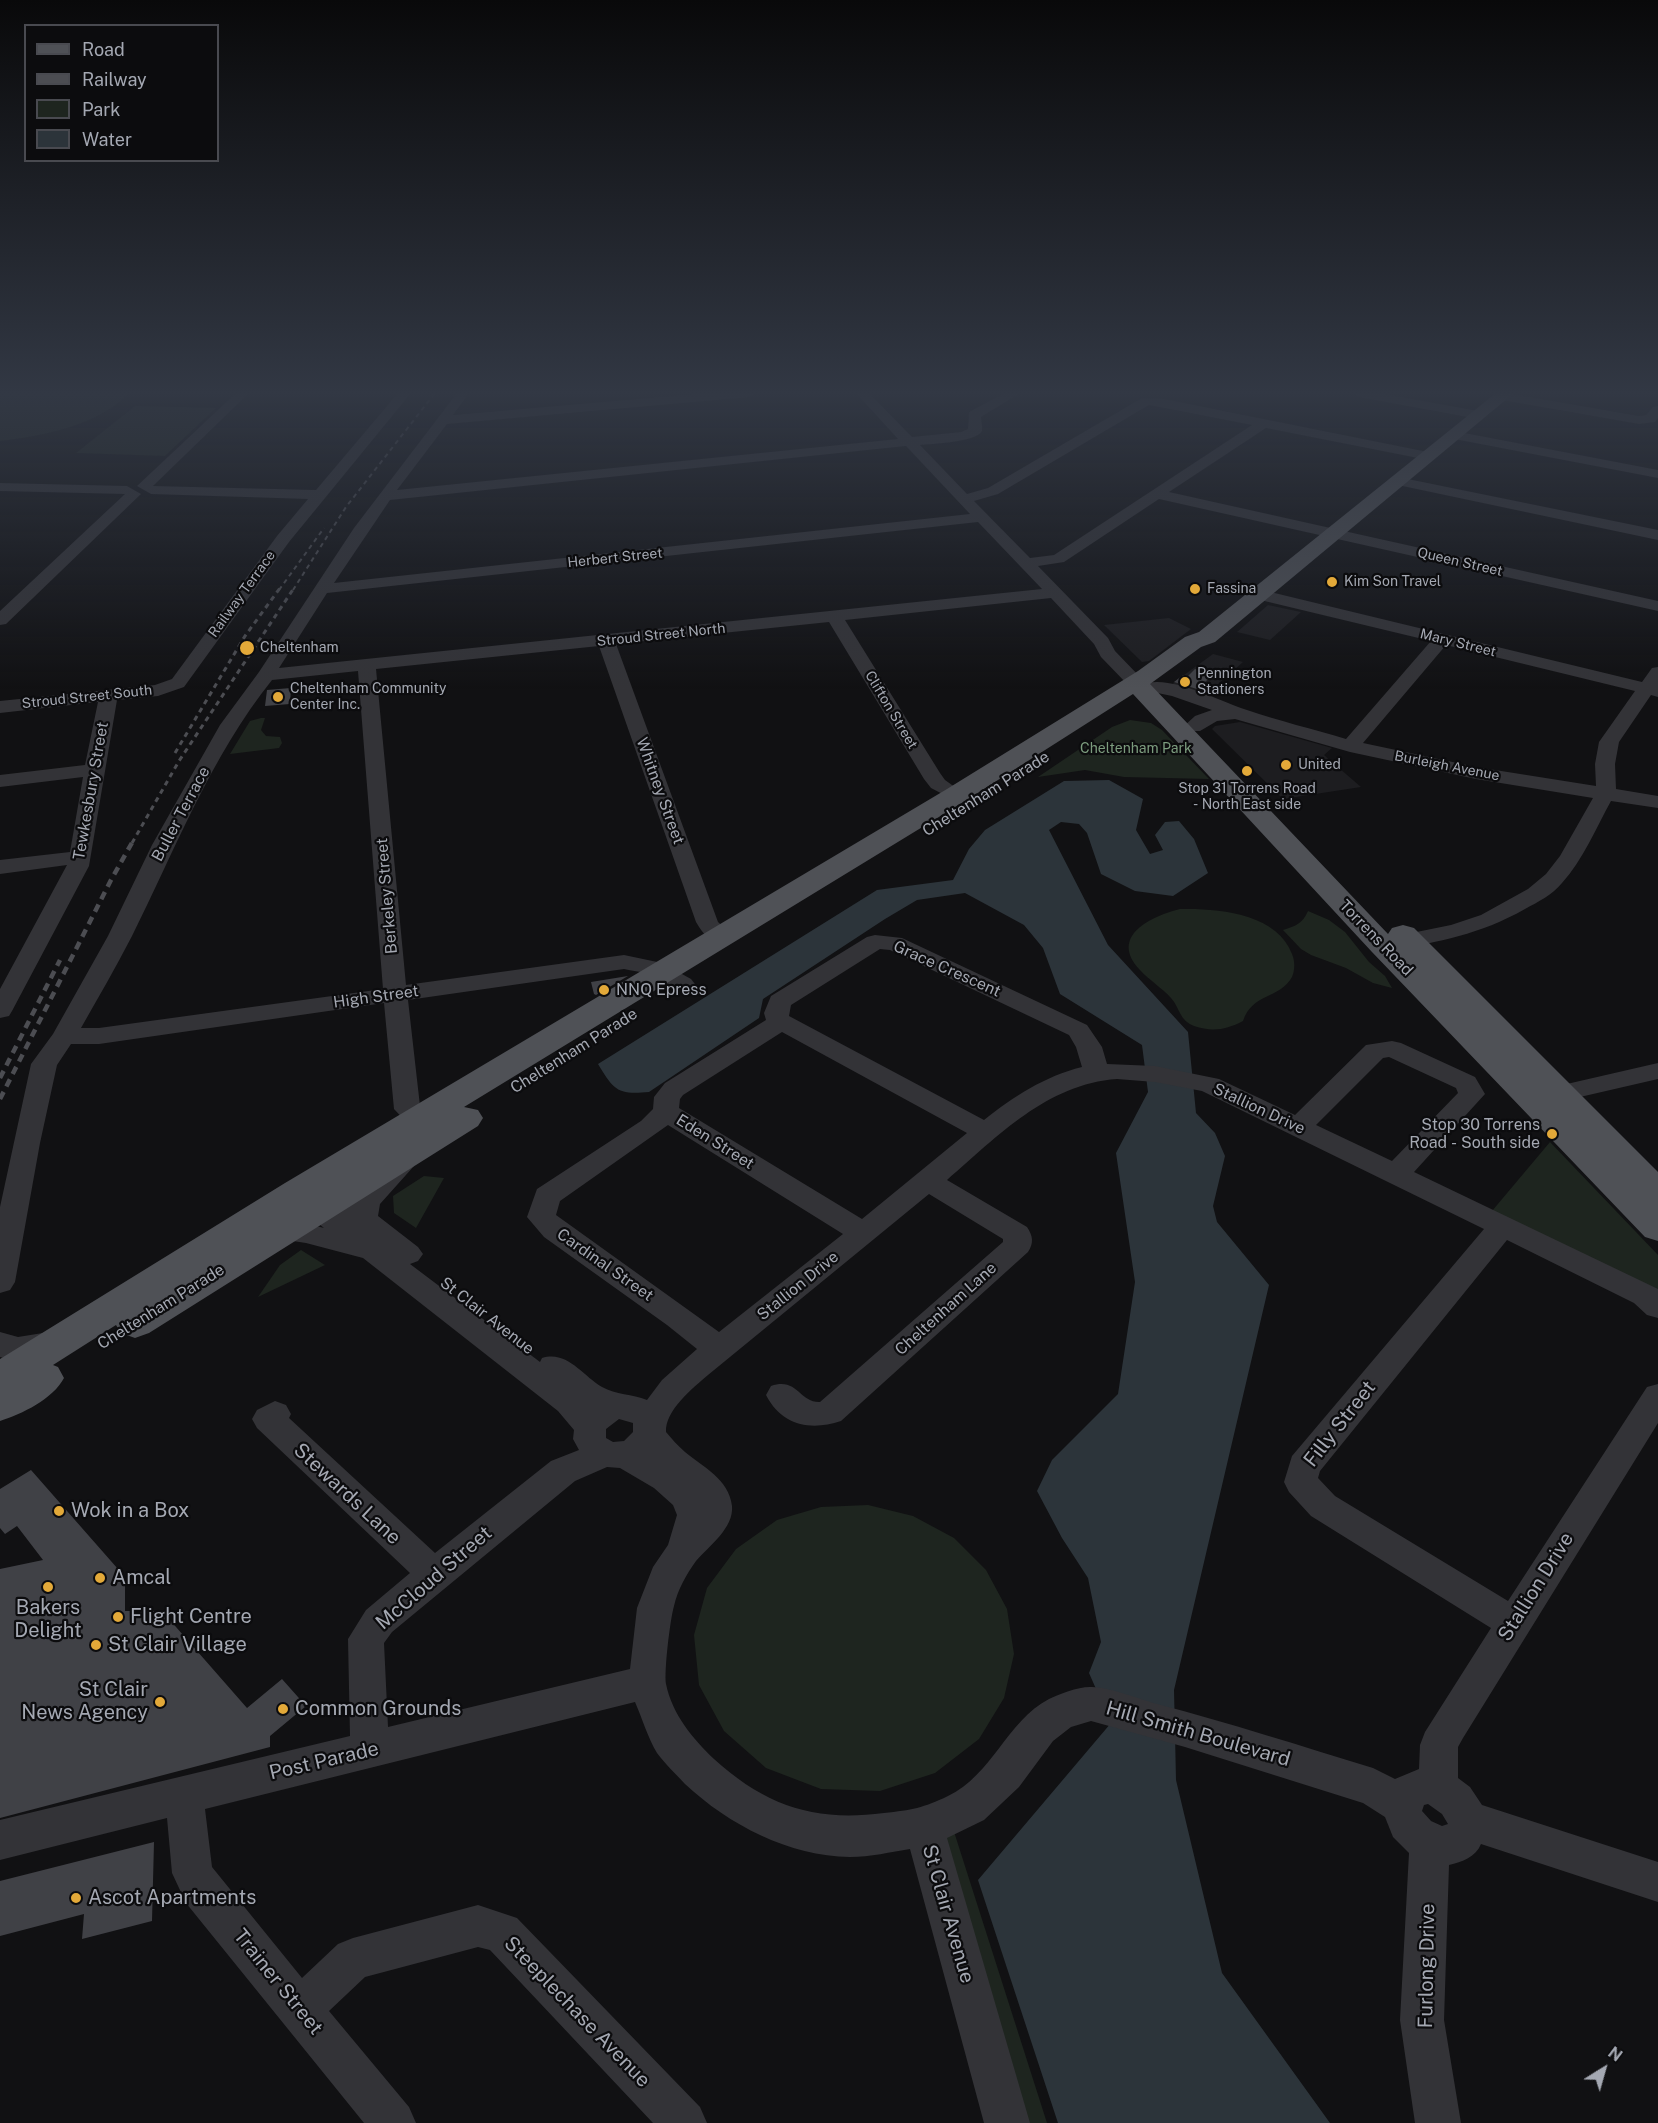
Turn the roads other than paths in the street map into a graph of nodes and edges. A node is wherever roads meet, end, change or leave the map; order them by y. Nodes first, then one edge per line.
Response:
1 (137, 492) edge
2 (214, 492) edge
3 (321, 492) edge
4 (387, 492) edge
5 (422, 492) edge
6 (958, 492) edge
7 (989, 492) edge
8 (1159, 492) edge
9 (1384, 492) edge
10 (1451, 492) edge
11 (1156, 494) junction
12 (319, 495) junction
13 (384, 496) junction
14 (964, 499) junction
15 (981, 517) junction
16 (1333, 534) junction
17 (1658, 535) edge
18 (1027, 563) junction
19 (321, 589) junction
20 (1055, 593) junction
21 (1258, 594) junction
22 (1658, 606) edge
23 (835, 617) junction
24 (0, 620) edge
25 (1442, 639) junction
26 (606, 641) junction
27 (367, 666) junction
28 (266, 675) junction
29 (1654, 684) edge
30 (1145, 685) junction
31 (173, 686) joint
32 (109, 695) junction
33 (0, 706) edge
34 (1119, 710) junction
35 (1239, 714) junction
36 (1180, 722) junction
37 (1350, 746) junction
38 (94, 770) junction
39 (0, 781) edge
40 (1606, 792) junction
41 (956, 795) junction
42 (1658, 802) edge
43 (80, 857) junction
44 (0, 867) edge
45 (722, 937) junction
46 (1396, 943) junction
47 (9, 975) edge
48 (673, 978) junction
49 (395, 994) junction
50 (0, 1011) edge
51 (779, 1020) junction
52 (64, 1036) junction
53 (1658, 1071) edge
54 (1097, 1073) junction
55 (1546, 1097) junction
56 (666, 1112) junction
57 (1299, 1127) junction
58 (985, 1132) junction
59 (420, 1134) junction
60 (1396, 1174) junction
61 (928, 1181) junction
62 (1658, 1194) edge
63 (327, 1200) junction
64 (1502, 1227) junction
65 (1658, 1228) edge
66 (283, 1232) junction
67 (863, 1233) junction
68 (378, 1253) junction
69 (0, 1282) edge
70 (1658, 1307) edge
71 (60, 1342) junction
72 (0, 1344) edge
73 (718, 1349) junction
74 (0, 1379) edge
75 (782, 1395) dead end
76 (1656, 1404) edge
77 (0, 1405) edge
78 (275, 1414) dead end
79 (619, 1430) junction
80 (434, 1574) junction
81 (1513, 1623) junction
82 (647, 1682) junction
83 (370, 1750) junction
84 (1438, 1787) junction
85 (184, 1795) junction
86 (1402, 1805) junction
87 (1467, 1820) junction
88 (924, 1828) junction
89 (0, 1840) edge
90 (1430, 1844) junction
91 (1658, 1882) edge
92 (300, 2009) junction
93 (393, 2123) edge
94 (684, 2123) edge
95 (1007, 2123) edge
96 (1438, 2123) edge

1 - 24 street
2 - 12 street
3 - 12 street, Railway Terrace
4 - 13 street, Buller Terrace
5 - 13 street
6 - 14 street, Torrens Road
7 - 14 street
8 - 11 street
9 - 16 main road
10 - 17 street
11 - 16 street, Queen Street
11 - 18 street
12 - 31 street, Railway Terrace
13 - 19 street, Buller Terrace
14 - 15 street, Torrens Road
15 - 18 street, Torrens Road
15 - 19 street, Herbert Street
16 - 21 main road
16 - 22 street, Queen Street
18 - 20 street, Torrens Road
19 - 28 street, Buller Terrace
20 - 23 street, Stroud Street North
20 - 30 street, Torrens Road
21 - 25 street, Mary Street
21 - 30 main road
23 - 26 street, Stroud Street North
23 - 41 street, Clifton Street
25 - 29 street, Mary Street
25 - 37 street
26 - 27 street, Stroud Street North
26 - 45 street, Whitney Street
27 - 28 street, Stroud Street North
27 - 49 street, Berkeley Street
28 - 52 street, Buller Terrace
29 - 40 street
30 - 34 main road, Cheltenham Parade
30 - 35 street, Burleigh Avenue
30 - 36 main road, Torrens Road
30 - 41 main road, Cheltenham Parade
31 - 32 street, Stroud Street South
32 - 33 street, Stroud Street South
32 - 38 street, Tewkesbury Street
34 - 36 main road
34 - 48 main road, Cheltenham Parade
35 - 36 street, Burleigh Avenue
35 - 37 street, Burleigh Avenue
36 - 46 main road, Torrens Road
37 - 40 street, Burleigh Avenue
38 - 39 street
38 - 43 street, Tewkesbury Street
40 - 42 street, Burleigh Avenue
40 - 46 street
41 - 45 main road, Cheltenham Parade
43 - 44 street
43 - 47 street, Tewkesbury Street
45 - 48 main road, Cheltenham Parade
46 - 55 main road, Torrens Road
47 - 50 street, Tewkesbury Street
48 - 49 street, High Street
48 - 59 main road, Cheltenham Parade
49 - 52 street, High Street
49 - 59 street, Berkeley Street
51 - 54 street, Grace Crescent
51 - 56 street, Eden Street
51 - 58 street
52 - 69 street, Buller Terrace
53 - 55 street
54 - 57 street, Stallion Drive
54 - 58 street, Stallion Drive
55 - 62 main road, Torrens Road
55 - 65 main road, Torrens Road
56 - 67 street, Eden Street
56 - 73 street, Cardinal Street
57 - 60 street, Stallion Drive
57 - 60 street
58 - 61 street, Stallion Drive
59 - 63 main road, Cheltenham Parade
60 - 64 street, Stallion Drive
61 - 67 street, Stallion Drive
61 - 75 street, Cheltenham Lane
63 - 66 main road, Cheltenham Parade
63 - 68 street, St Clair Avenue
63 - 71 main road, Cheltenham Parade
63 - 79 street, St Clair Avenue
64 - 70 street, Stallion Drive
64 - 81 street, Filly Street
66 - 68 street, St Clair Avenue
66 - 77 main road, Cheltenham Parade
67 - 73 street, Stallion Drive
68 - 79 street, St Clair Avenue
71 - 72 street
71 - 74 main road, Cheltenham Parade
73 - 79 street, Stallion Drive
76 - 81 street, Stallion Drive
78 - 80 street, Stewards Lane
79 - 80 street, McCloud Street
79 - 82 street, St Clair Avenue
80 - 83 street, McCloud Street
81 - 84 street, Stallion Drive
82 - 83 street, Post Parade
82 - 88 street, St Clair Avenue
83 - 85 street, Post Parade
84 - 86 street
84 - 87 street
85 - 89 street, Post Parade
85 - 92 street, Trainer Street
86 - 88 street, Hill Smith Boulevard
86 - 90 street
87 - 90 street
87 - 91 street
88 - 95 street, St Clair Avenue
90 - 96 street, Furlong Drive
92 - 93 street, Trainer Street
92 - 94 street, Steeplechase Avenue

